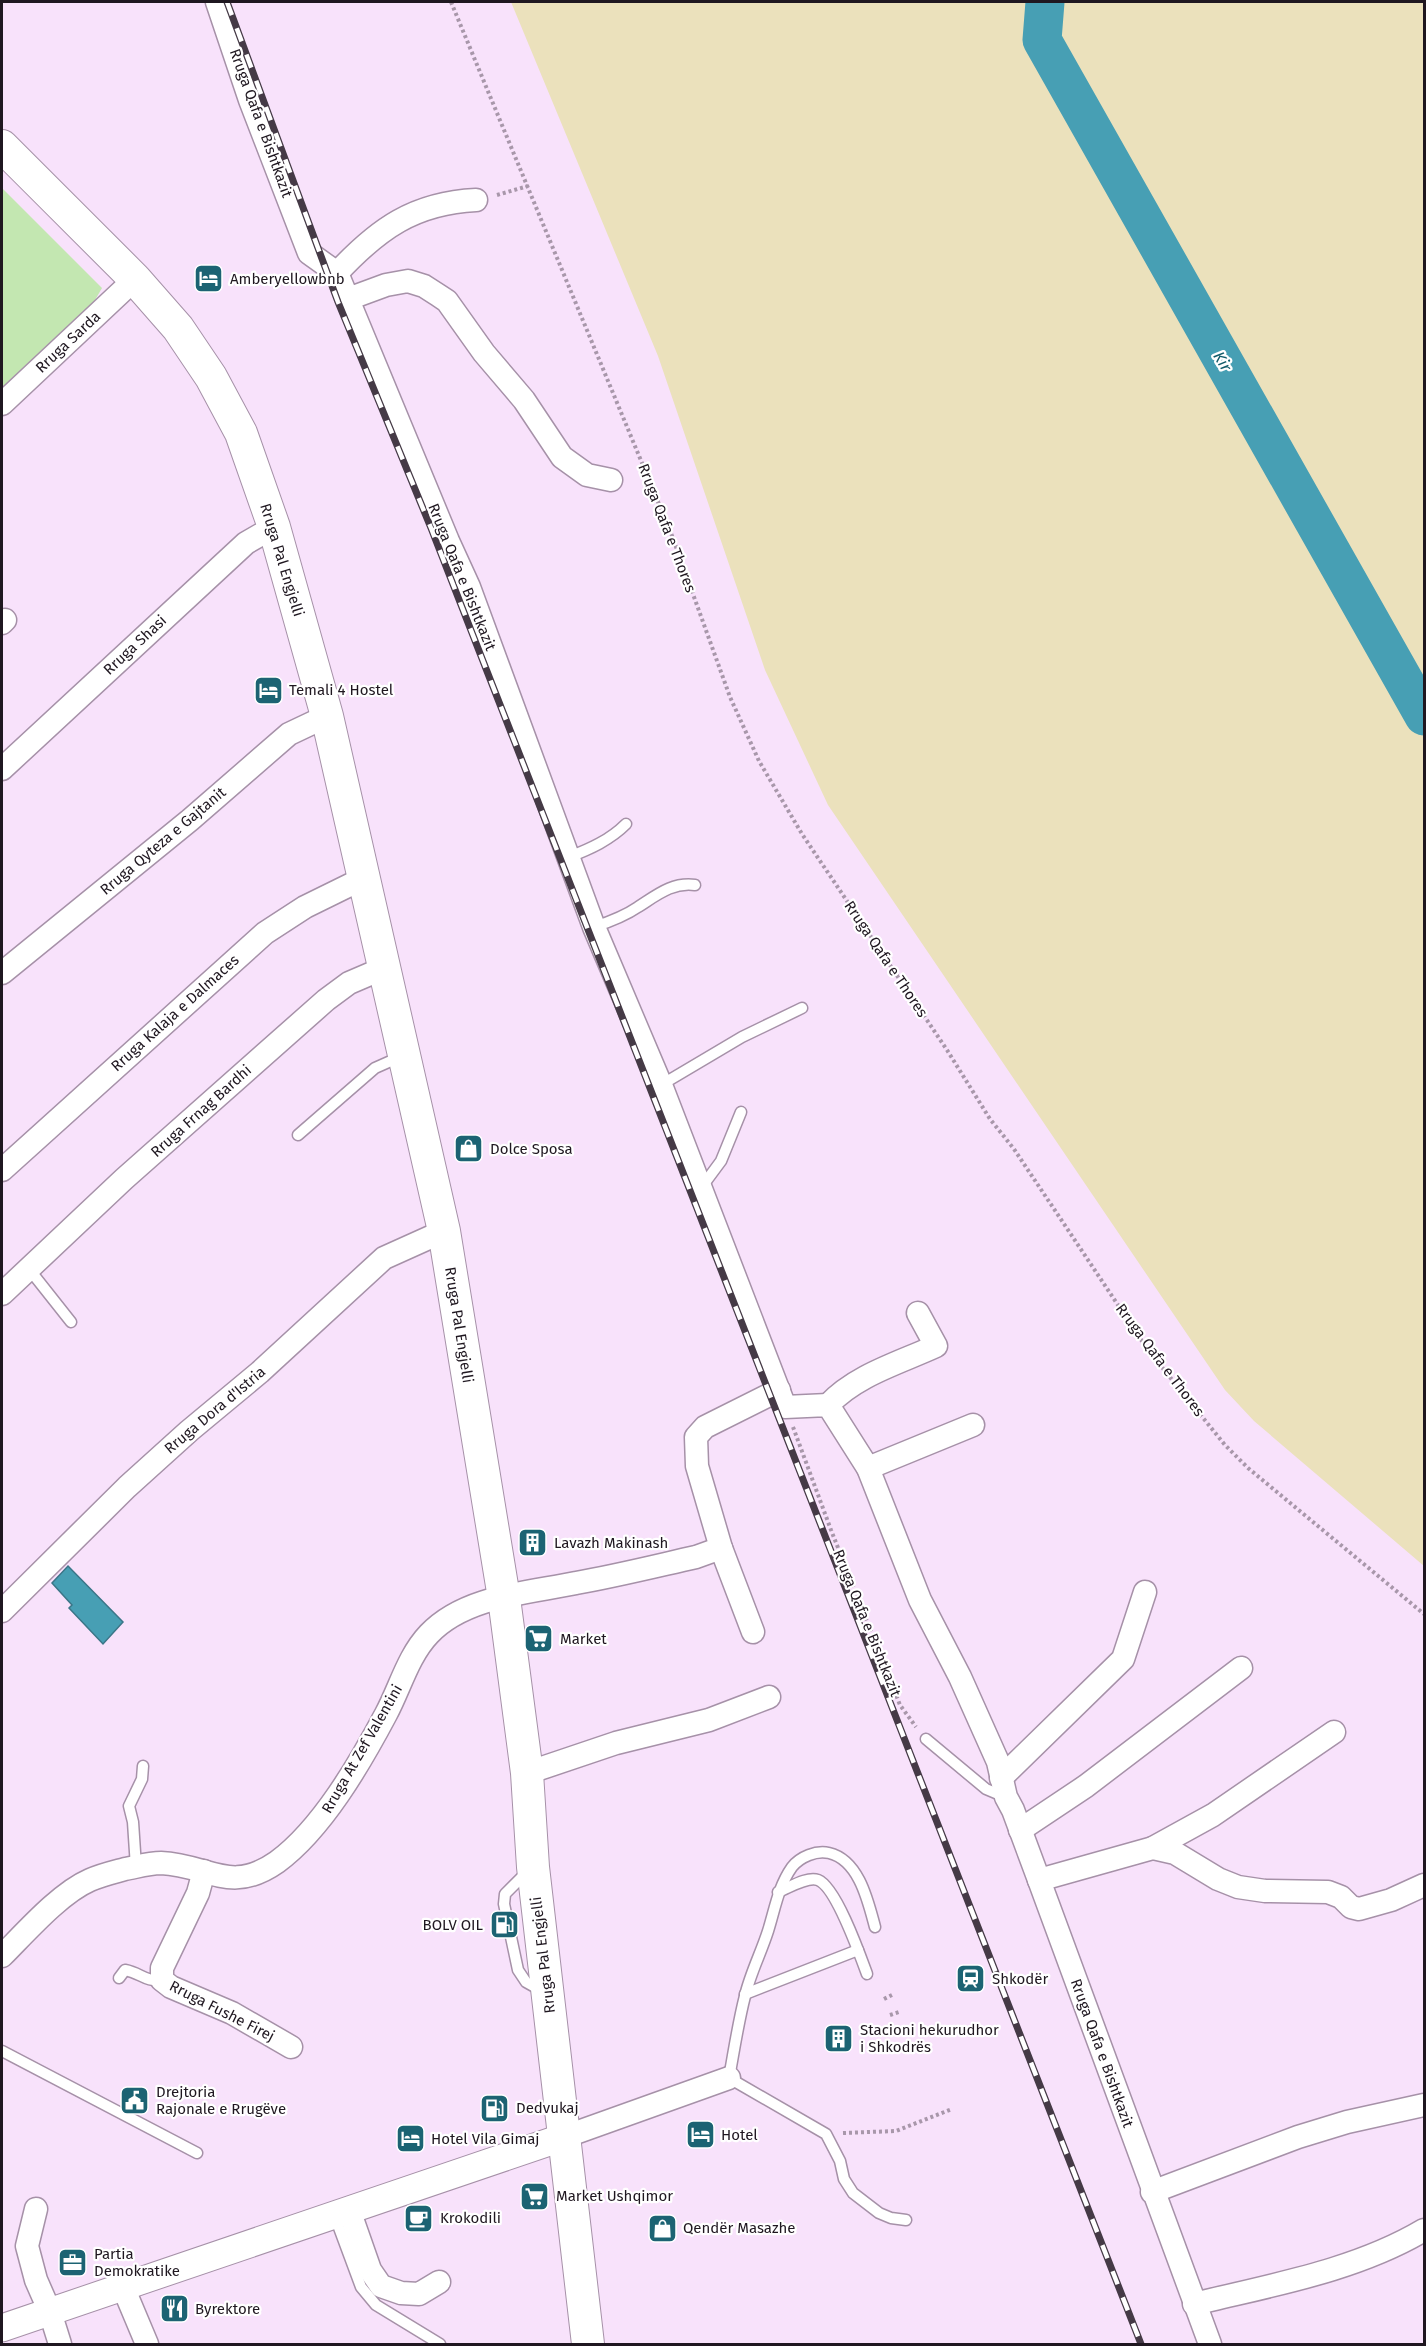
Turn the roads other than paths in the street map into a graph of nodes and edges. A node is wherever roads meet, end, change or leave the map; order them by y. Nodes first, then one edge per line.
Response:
1 (218, 2) edge
2 (2, 146) edge
3 (476, 200) road end
4 (337, 273) junction
5 (135, 279) junction
6 (348, 299) junction
7 (2, 404) edge
8 (611, 480) dead end
9 (274, 527) junction
10 (327, 716) junction
11 (2, 769) edge
12 (626, 824) dead end
13 (568, 857) junction
14 (364, 878) junction
15 (695, 885) dead end
16 (594, 927) junction
17 (384, 968) junction
18 (2, 973) edge
19 (802, 1008) dead end
20 (405, 1054) junction
21 (661, 1085) junction
22 (741, 1112) dead end
23 (298, 1135) dead end
24 (2, 1170) edge
25 (700, 1189) junction
26 (444, 1231) junction
27 (29, 1269) junction
28 (2, 1294) edge
29 (918, 1313) dead end
30 (71, 1323) dead end
31 (782, 1398) junction
32 (828, 1405) junction
33 (973, 1425) dead end
34 (868, 1468) junction
35 (722, 1548) junction
36 (1145, 1592) dead end
37 (504, 1598) junction
38 (2, 1611) edge
39 (753, 1632) dead end
40 (1241, 1668) dead end
41 (769, 1697) dead end
42 (1334, 1732) dead end
43 (926, 1739) road end
44 (143, 1766) dead end
45 (527, 1773) junction
46 (1003, 1788) junction
47 (1020, 1830) junction
48 (1153, 1848) junction
49 (136, 1867) junction
50 (204, 1871) junction
51 (1039, 1880) junction
52 (1425, 1885) edge
53 (778, 1893) junction
54 (875, 1927) dead end
55 (858, 1950) junction
56 (2, 1956) edge
57 (867, 1974) dead end
58 (119, 1978) dead end
59 (162, 1980) junction
60 (745, 1994) junction
61 (291, 2047) dead end
62 (2, 2051) edge
63 (729, 2078) junction
64 (1425, 2105) edge
65 (564, 2137) junction
66 (197, 2153) dead end
67 (1152, 2192) junction
68 (36, 2209) dead end
69 (342, 2212) junction
70 (906, 2220) dead end
71 (1425, 2230) edge
72 (439, 2282) dead end
73 (123, 2287) junction
74 (1194, 2304) junction
75 (50, 2312) junction
76 (2, 2328) edge
77 (60, 2344) edge
78 (147, 2344) edge
79 (440, 2344) edge
80 (588, 2344) edge
81 (1210, 2344) edge

1 - 4 street, Rruga Qafa e Bishtkazit
2 - 5 main road, Rruga Pal Engjelli
3 - 4 street
4 - 6 street, Rruga Qafa e Bishtkazit
5 - 7 street, Rruga Sarda
5 - 9 main road, Rruga Pal Engjelli
6 - 8 street
6 - 13 street, Rruga Qafa e Bishtkazit
9 - 10 main road, Rruga Pal Engjelli
9 - 11 street, Rruga Shasi
10 - 14 main road, Rruga Pal Engjelli
10 - 18 street, Rruga Qyteza e Gajtanit
12 - 13 lane
13 - 16 street, Rruga Qafa e Bishtkazit
14 - 17 main road, Rruga Pal Engjelli
14 - 24 street, Rruga Kalaja e Dalmaces
15 - 16 lane
16 - 21 street, Rruga Qafa e Bishtkazit
17 - 20 main road, Rruga Pal Engjelli
17 - 27 street, Rruga Frnag Bardhi
19 - 21 lane
20 - 23 lane
20 - 26 main road, Rruga Pal Engjelli
21 - 25 street, Rruga Qafa e Bishtkazit
22 - 25 lane
25 - 31 street, Rruga Qafa e Bishtkazit
26 - 37 main road, Rruga Pal Engjelli
26 - 38 street, Rruga Dora d'Istria
27 - 28 street, Rruga Frnag Bardhi
27 - 30 lane
29 - 32 street
31 - 32 street
31 - 35 street
32 - 34 street, Rruga Qafa e Bishtkazit
33 - 34 street
34 - 46 street, Rruga Qafa e Bishtkazit
35 - 37 street
35 - 39 street
36 - 46 street
37 - 45 main road, Rruga Pal Engjelli
37 - 50 street, Rruga At Zef Valentini
40 - 47 street
41 - 45 street
42 - 48 street
43 - 46 lane
44 - 49 lane
45 - 65 main road, Rruga Pal Engjelli
46 - 47 street, Rruga Qafa e Bishtkazit
47 - 51 street, Rruga Qafa e Bishtkazit
48 - 51 street
48 - 52 street
49 - 50 street, Rruga At Zef Valentini
49 - 56 street, Rruga At Zef Valentini
50 - 59 street, Rruga Fushe Firej
51 - 67 street, Rruga Qafa e Bishtkazit
53 - 54 lane
53 - 55 lane
53 - 60 lane
55 - 57 lane
55 - 60 lane
58 - 59 lane
59 - 61 street, Rruga Fushe Firej
60 - 63 lane
62 - 66 lane
63 - 65 street
63 - 70 lane
64 - 67 street
65 - 69 street
65 - 80 main road, Rruga Pal Engjelli
67 - 74 street, Rruga Qafa e Bishtkazit
68 - 75 street
69 - 72 street
69 - 73 street
69 - 79 lane
71 - 74 street
73 - 75 street
73 - 78 street
74 - 81 street, Rruga Qafa e Bishtkazit
75 - 76 street
75 - 77 street

